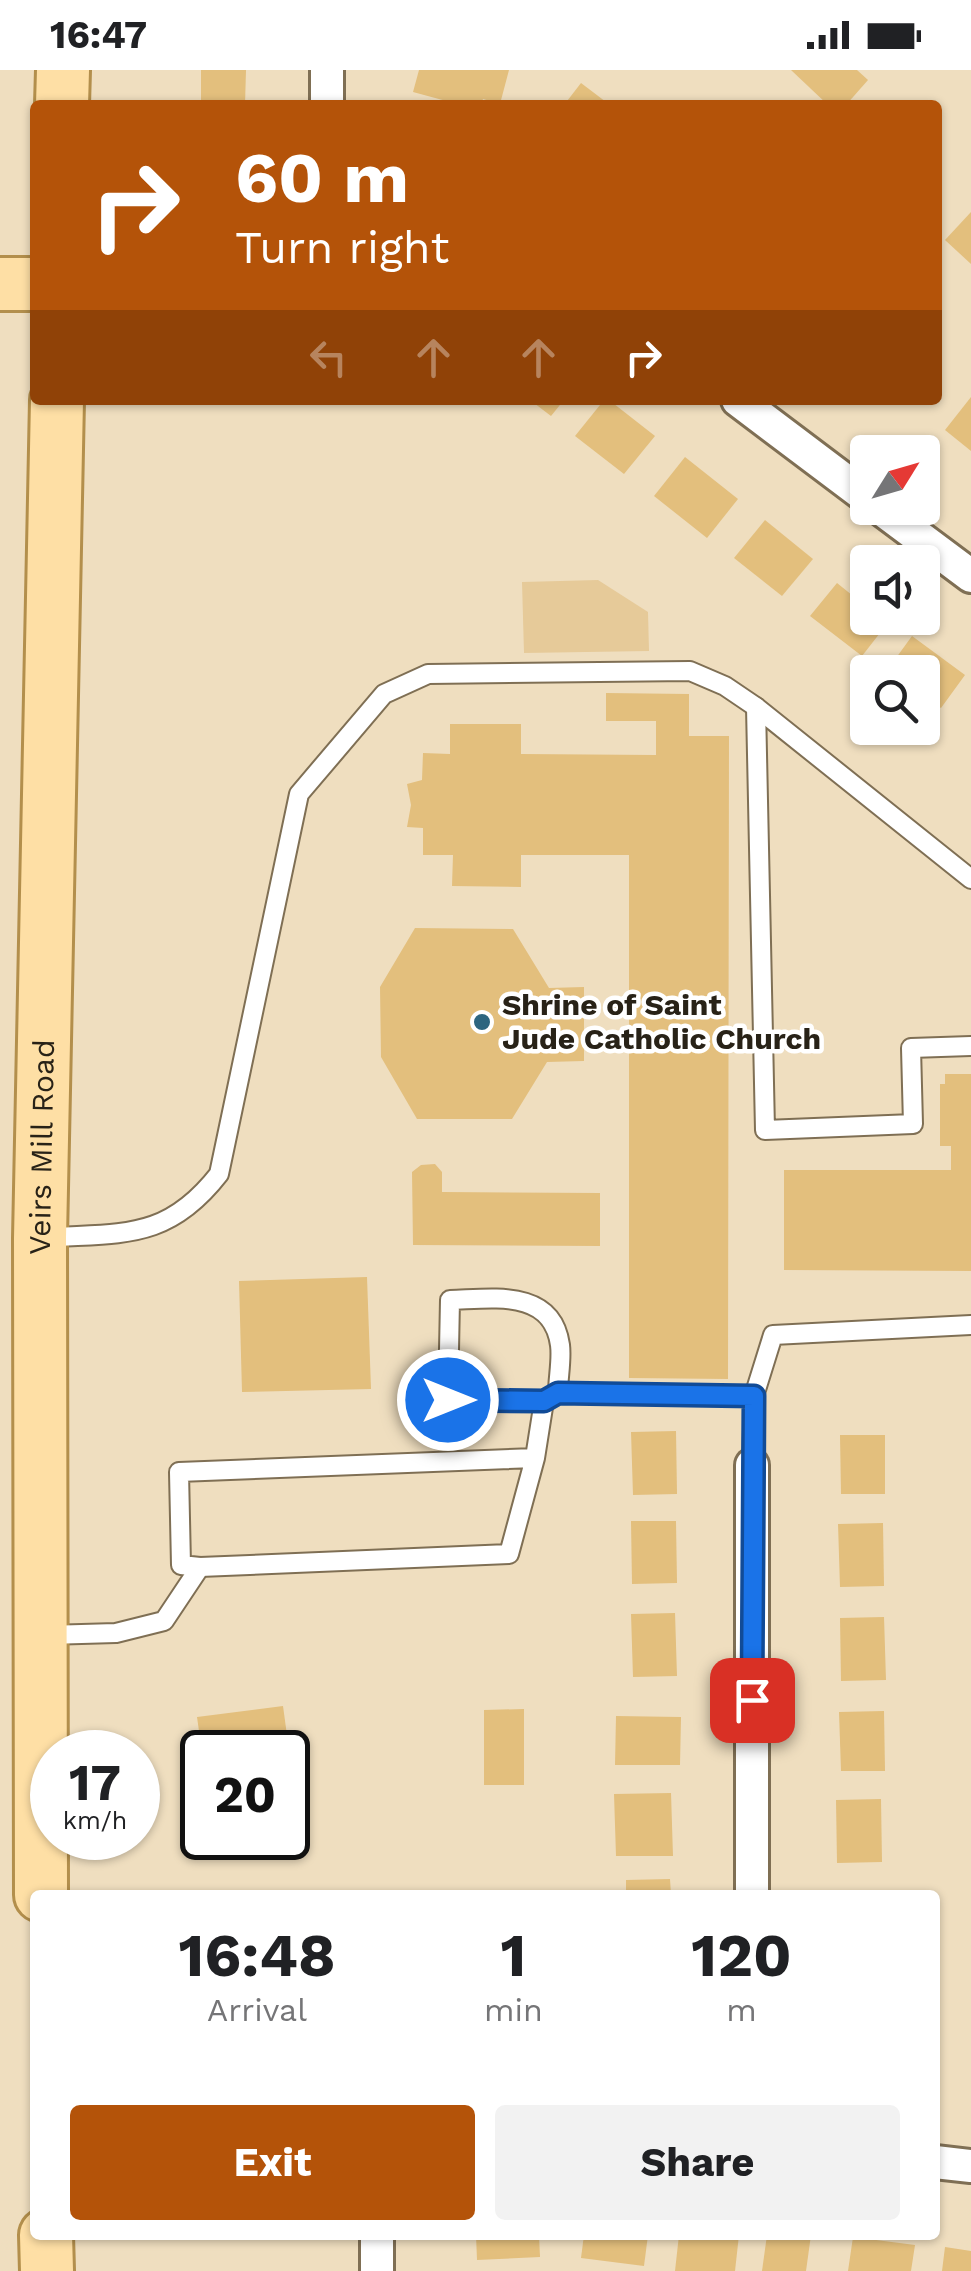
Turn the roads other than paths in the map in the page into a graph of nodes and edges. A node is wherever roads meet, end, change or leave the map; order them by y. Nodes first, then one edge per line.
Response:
1 (63, 70) edge
2 (328, 70) edge
3 (62, 100) edge
4 (327, 100) edge
5 (0, 284) edge
6 (30, 284) edge
7 (57, 405) edge
8 (745, 405) edge
9 (850, 484) edge
10 (903, 525) edge
11 (971, 576) edge
12 (756, 707) junction
13 (971, 880) edge
14 (971, 1046) edge
15 (40, 1238) junction
16 (971, 1325) edge
17 (754, 1396) junction
18 (551, 1397) junction
19 (534, 1458) junction
20 (752, 1465) joint
21 (200, 1566) junction
22 (38, 1635) junction
23 (20, 1776) edge
24 (40, 1890) edge
25 (752, 1890) edge
26 (940, 2163) edge
27 (971, 2166) edge
28 (46, 2240) edge
29 (377, 2240) edge
30 (47, 2271) edge
31 (377, 2271) edge

1 - 3 main road
2 - 4 street
5 - 6 main road
7 - 15 main road, Veirs Mill Road
8 - 9 street
10 - 11 street
12 - 13 lane
12 - 14 lane
12 - 15 lane
15 - 22 main road, Veirs Mill Road
16 - 17 lane
17 - 18 lane
17 - 20 lane
18 - 18 lane
18 - 19 lane
19 - 21 lane
19 - 21 lane
20 - 25 street
21 - 22 lane
22 - 23 main road, Veirs Mill Road
23 - 24 main road, Veirs Mill Road
26 - 27 street
28 - 30 main road
29 - 31 street

